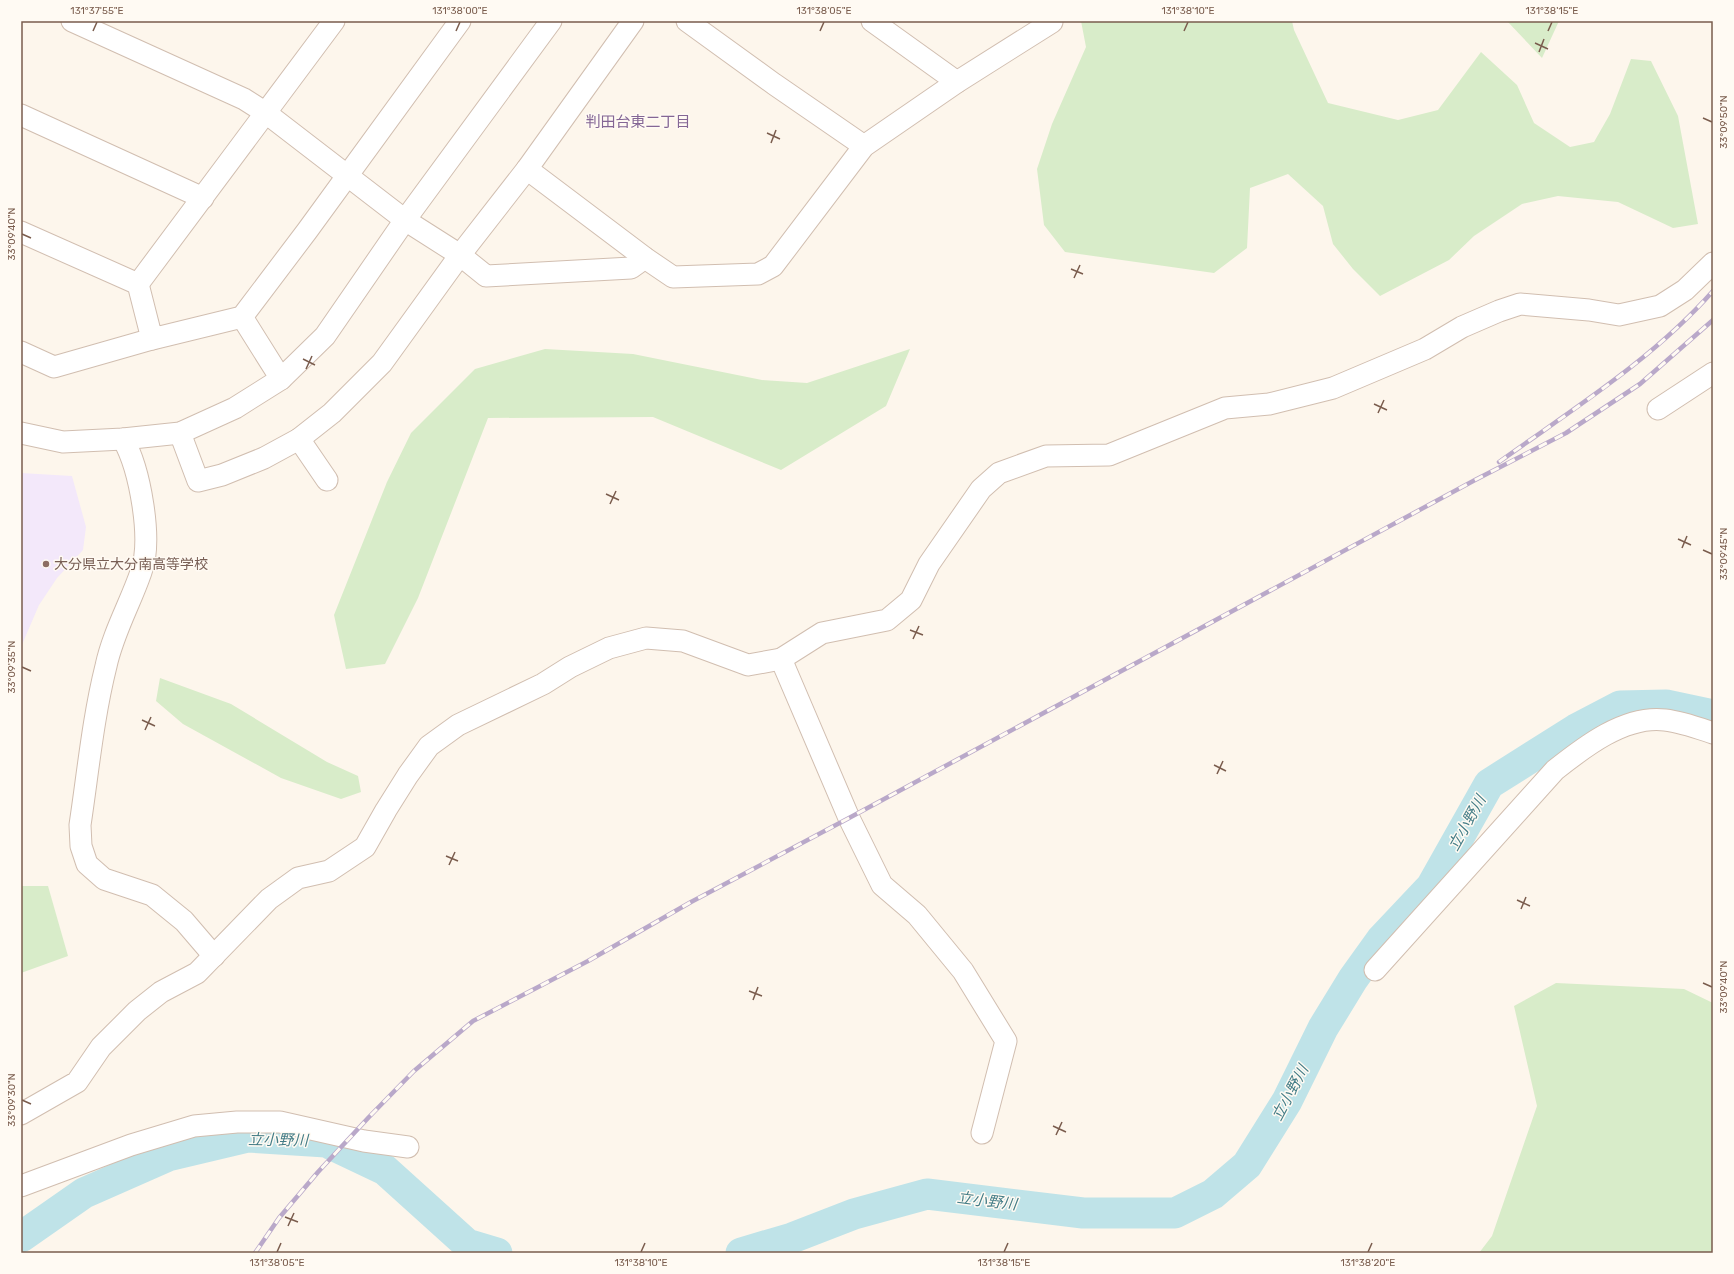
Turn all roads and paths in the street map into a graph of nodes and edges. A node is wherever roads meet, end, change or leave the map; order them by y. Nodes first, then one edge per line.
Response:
1 (72, 21) edge
2 (460, 21) edge
3 (551, 21) edge
4 (633, 21) edge
5 (687, 21) edge
6 (872, 21) edge
7 (1050, 21) edge
8 (328, 23) edge
9 (957, 82) junction
10 (266, 113) junction
11 (21, 115) edge
12 (864, 146) junction
13 (527, 168) junction
14 (348, 175) junction
15 (203, 198) junction
16 (405, 220) junction
17 (21, 232) edge
18 (460, 255) junction
19 (645, 258) junction
20 (1713, 263) edge
21 (138, 284) junction
22 (242, 317) junction
23 (152, 339) junction
24 (21, 352) edge
25 (1713, 373) edge
26 (280, 379) junction
27 (1658, 409) dead end
28 (21, 433) edge
29 (180, 433) junction
30 (124, 439) junction
31 (299, 439) junction
32 (327, 480) dead end
33 (781, 659) junction
34 (1713, 733) edge
35 (214, 956) junction
36 (1375, 970) dead end
37 (21, 1114) edge
38 (982, 1133) dead end
39 (408, 1147) dead end
40 (21, 1186) edge

1 - 10 street
2 - 14 street
3 - 16 street
4 - 13 street
5 - 12 street
6 - 9 street
7 - 9 street
8 - 10 street
9 - 12 street
10 - 14 street
10 - 15 street
11 - 15 street
12 - 19 street
13 - 18 street
13 - 19 street
14 - 16 street
14 - 22 street
15 - 21 street
16 - 18 street
16 - 26 street
17 - 21 street
18 - 19 street
18 - 31 street
20 - 33 street
21 - 23 street
22 - 23 street
22 - 26 street
23 - 24 street
25 - 27 street
26 - 29 street
28 - 30 street
29 - 30 street
29 - 31 street
30 - 35 street
31 - 32 street
33 - 35 street
33 - 38 street
34 - 36 street
35 - 37 street
39 - 40 street

